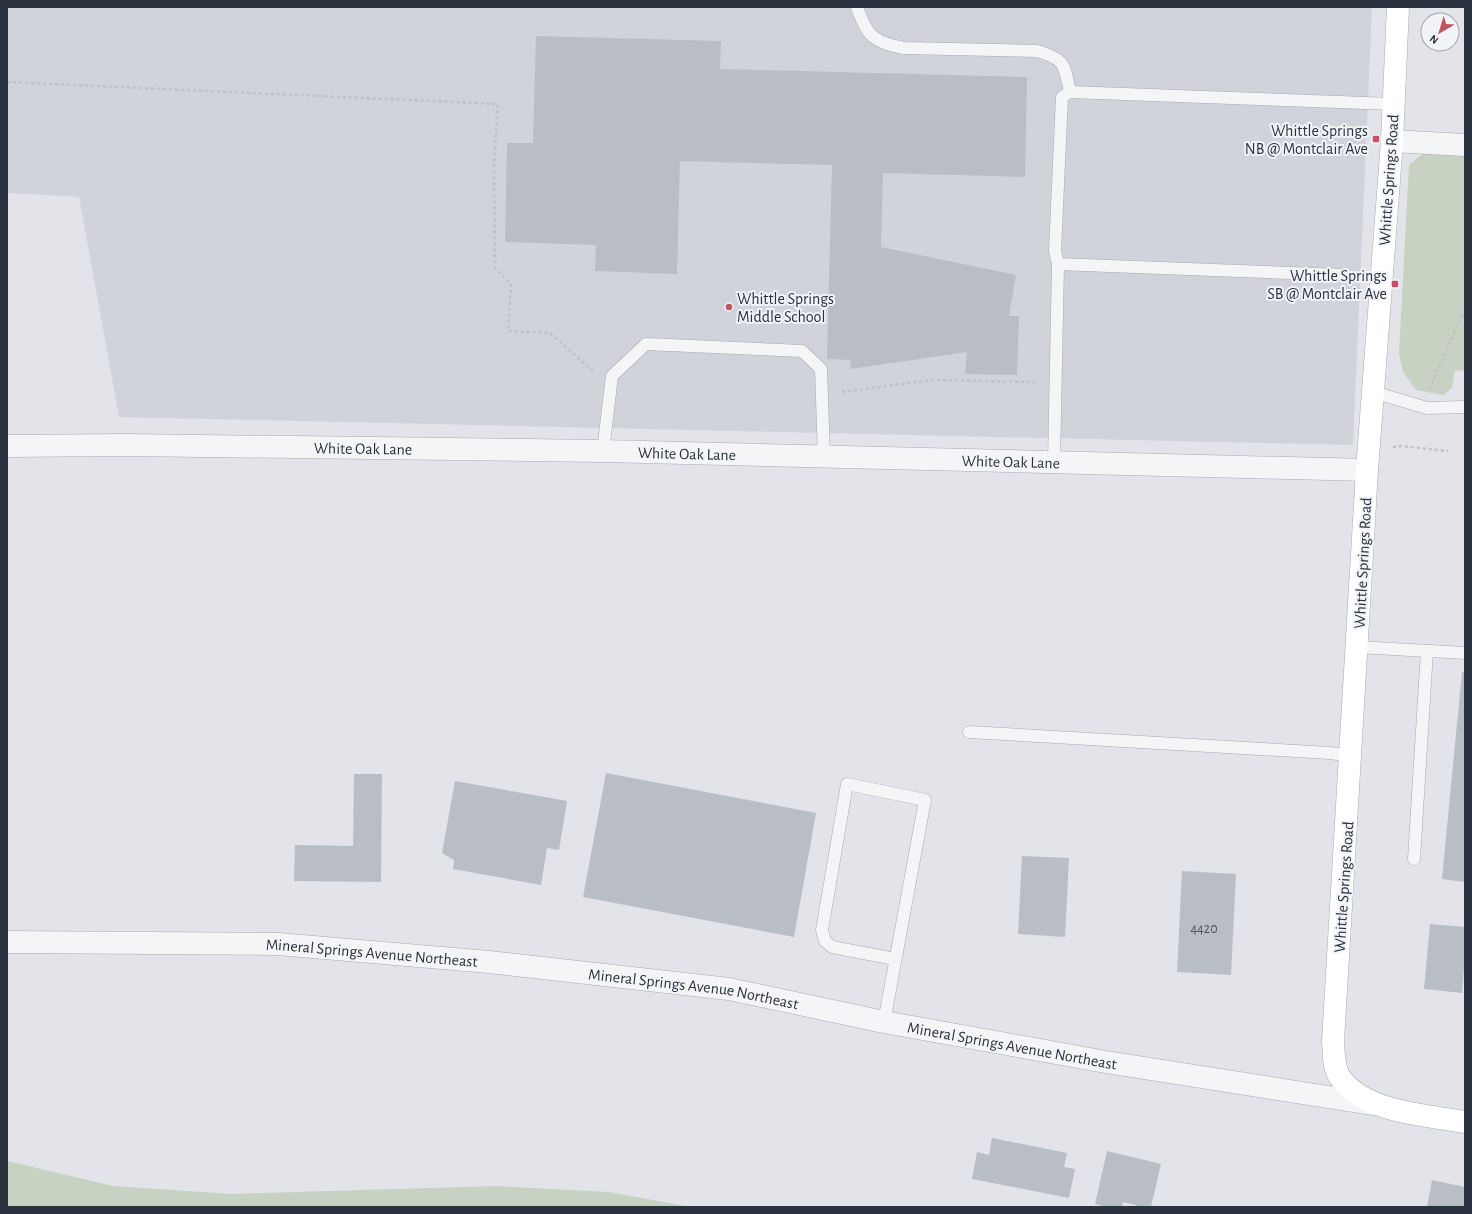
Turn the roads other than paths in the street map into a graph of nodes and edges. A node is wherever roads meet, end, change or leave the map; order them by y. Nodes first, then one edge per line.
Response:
1 (857, 7) edge
2 (1398, 7) edge
3 (1070, 92) junction
4 (1394, 104) junction
5 (1392, 141) junction
6 (1465, 145) edge
7 (1058, 264) junction
8 (1342, 275) dead end
9 (1373, 392) junction
10 (1465, 407) edge
11 (7, 446) edge
12 (603, 451) junction
13 (824, 457) junction
14 (1368, 460) junction
15 (1054, 462) junction
16 (1358, 647) junction
17 (1427, 651) junction
18 (1465, 653) edge
19 (969, 732) dead end
20 (1351, 756) junction
21 (1414, 859) dead end
22 (7, 942) edge
23 (896, 959) junction
24 (884, 1022) junction
25 (1372, 1104) junction
26 (1465, 1122) edge

1 - 3 lane
2 - 4 street, Whittle Springs Road
3 - 4 lane
3 - 7 lane
4 - 5 street, Whittle Springs Road
5 - 6 street
5 - 9 street, Whittle Springs Road
7 - 8 lane
7 - 15 lane
9 - 10 lane
9 - 14 street, Whittle Springs Road
11 - 12 street, White Oak Lane
12 - 13 street, White Oak Lane
12 - 13 lane
13 - 15 street, White Oak Lane
14 - 15 street, White Oak Lane
14 - 16 street, Whittle Springs Road
16 - 17 lane
16 - 20 street, Whittle Springs Road
17 - 18 lane
17 - 21 lane
19 - 20 lane
20 - 25 street, Whittle Springs Road
22 - 24 street, Mineral Springs Avenue Northeast
23 - 23 lane
23 - 24 lane
24 - 25 street, Mineral Springs Avenue Northeast
25 - 26 street

